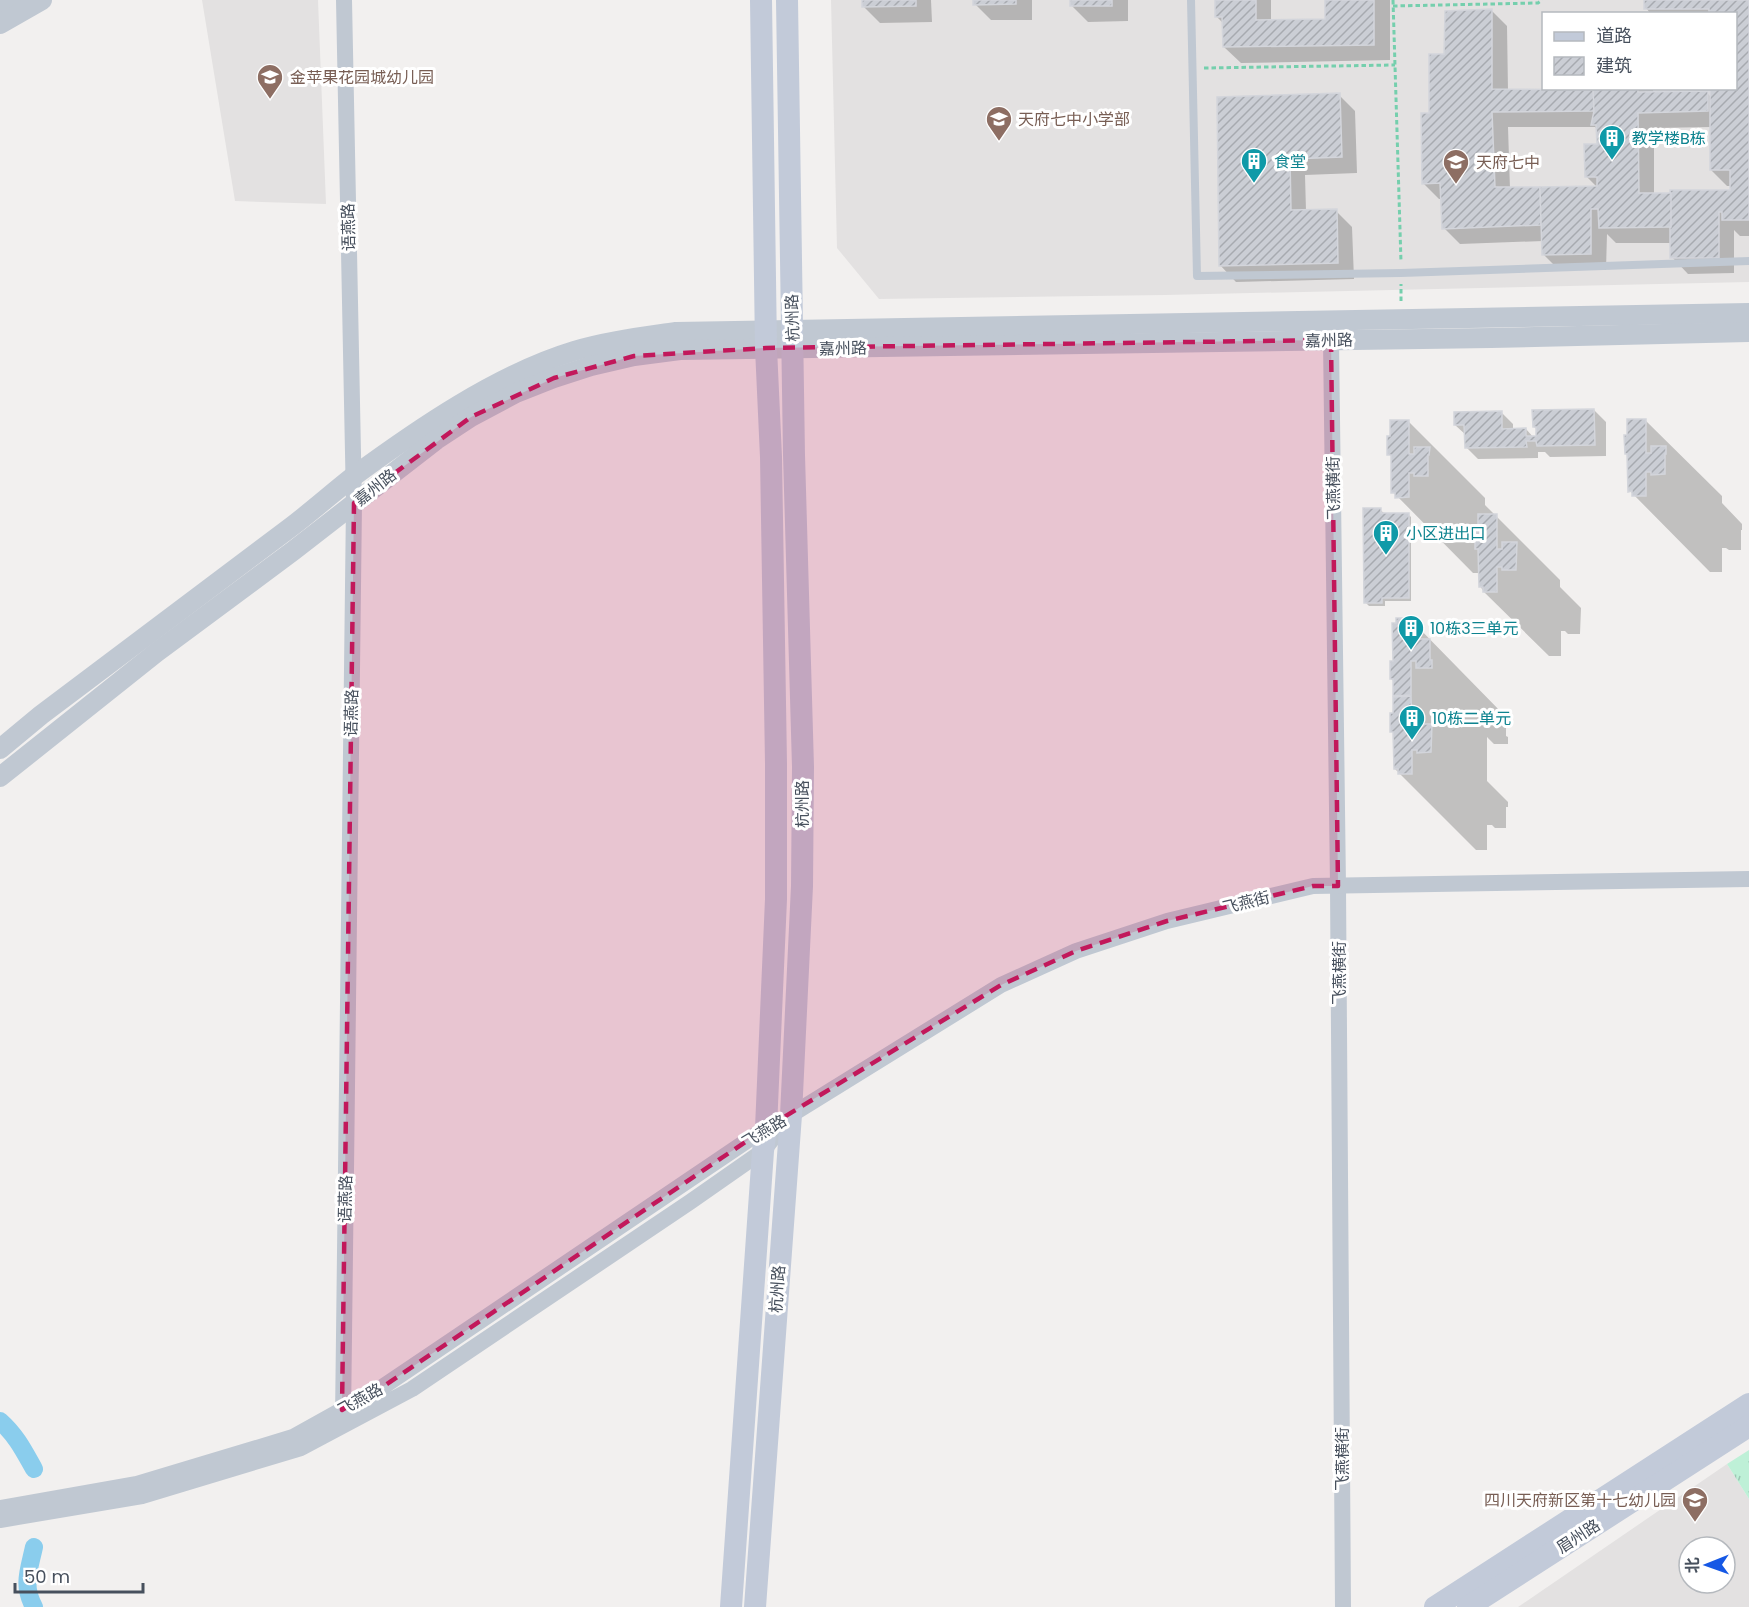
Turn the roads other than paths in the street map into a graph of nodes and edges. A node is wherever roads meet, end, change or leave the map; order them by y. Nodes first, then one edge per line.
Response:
1 (12, 0) edge
2 (42, 0) edge
3 (344, 0) edge
4 (761, 0) edge
5 (788, 0) edge
6 (1191, 0) edge
7 (0, 6) edge
8 (0, 24) edge
9 (1749, 261) edge
10 (1749, 313) edge
11 (1749, 332) edge
12 (766, 339) junction
13 (792, 339) junction
14 (1331, 340) junction
15 (353, 477) junction
16 (354, 503) junction
17 (0, 749) edge
18 (0, 777) edge
19 (1749, 879) edge
20 (1338, 886) junction
21 (791, 1115) junction
22 (766, 1128) junction
23 (763, 1150) junction
24 (1749, 1404) edge
25 (343, 1418) junction
26 (1749, 1426) edge
27 (0, 1508) edge
28 (0, 1520) edge
29 (731, 1607) edge
30 (755, 1607) edge
31 (1343, 1607) edge
32 (1435, 1607) edge
33 (1468, 1607) edge

1 - 7 street
2 - 8 street
3 - 15 street, 语燕路
4 - 12 main road, 杭州路
5 - 13 main road, 杭州路
6 - 9 lane
10 - 13 street
11 - 14 street, 嘉州路
12 - 13 street
12 - 15 street
12 - 16 street, 嘉州路
12 - 22 main road, 杭州路
13 - 14 street, 嘉州路
13 - 21 main road, 杭州路
14 - 20 street, 飞燕横街
15 - 16 street, 语燕路
15 - 17 street
16 - 18 street, 嘉州路
16 - 25 street, 语燕路
19 - 20 street, 飞燕街
20 - 21 street, 飞燕街
20 - 31 street, 飞燕横街
21 - 22 street, 飞燕路
21 - 23 street, 飞燕路
21 - 30 main road, 杭州路
22 - 23 main road, 杭州路
22 - 25 street, 飞燕路
23 - 25 street, 飞燕路
23 - 29 main road, 杭州路
24 - 32 main road
25 - 27 street, 飞燕路
25 - 28 street, 飞燕路
26 - 33 main road, 眉州路

